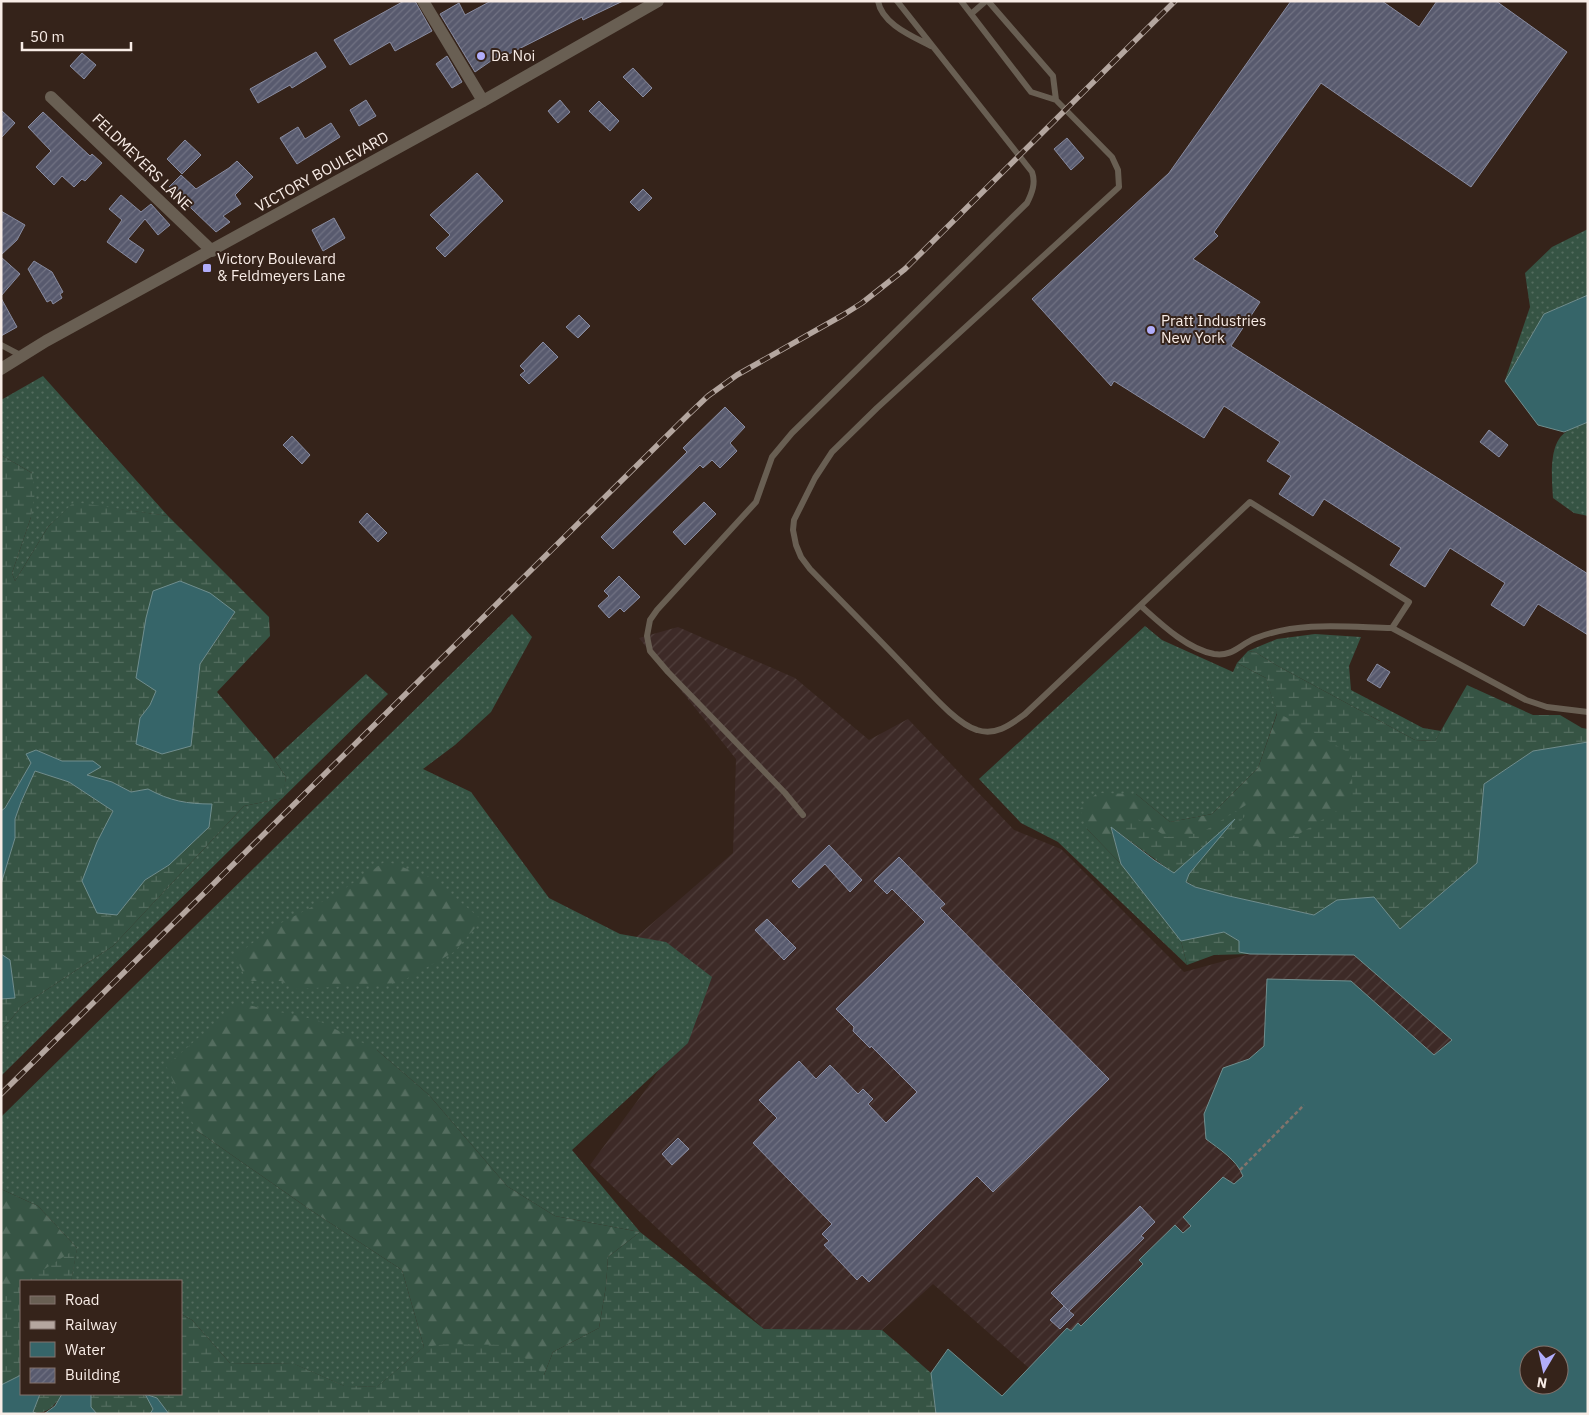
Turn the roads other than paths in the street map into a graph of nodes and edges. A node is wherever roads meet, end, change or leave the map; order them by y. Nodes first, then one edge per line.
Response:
1 (423, 1) edge
2 (658, 1) edge
3 (878, 1) edge
4 (897, 1) edge
5 (961, 1) edge
6 (987, 1) edge
7 (971, 14) junction
8 (934, 48) junction
9 (50, 97) dead end
10 (1056, 100) junction
11 (483, 102) junction
12 (212, 251) junction
13 (1, 345) edge
14 (22, 356) junction
15 (1, 369) edge
16 (1141, 606) junction
17 (1392, 628) junction
18 (1588, 712) edge
19 (803, 815) dead end

1 - 11 street
2 - 11 street, VICTORY BOULEVARD
3 - 8 lane
4 - 8 lane
5 - 7 lane
6 - 7 lane
6 - 10 lane
7 - 10 lane
8 - 19 lane
9 - 12 street, FELDMEYERS LANE
10 - 16 lane
11 - 12 street, VICTORY BOULEVARD
12 - 14 street, VICTORY BOULEVARD
13 - 14 lane
14 - 15 street, VICTORY BOULEVARD
16 - 17 lane
16 - 17 lane
17 - 18 lane

